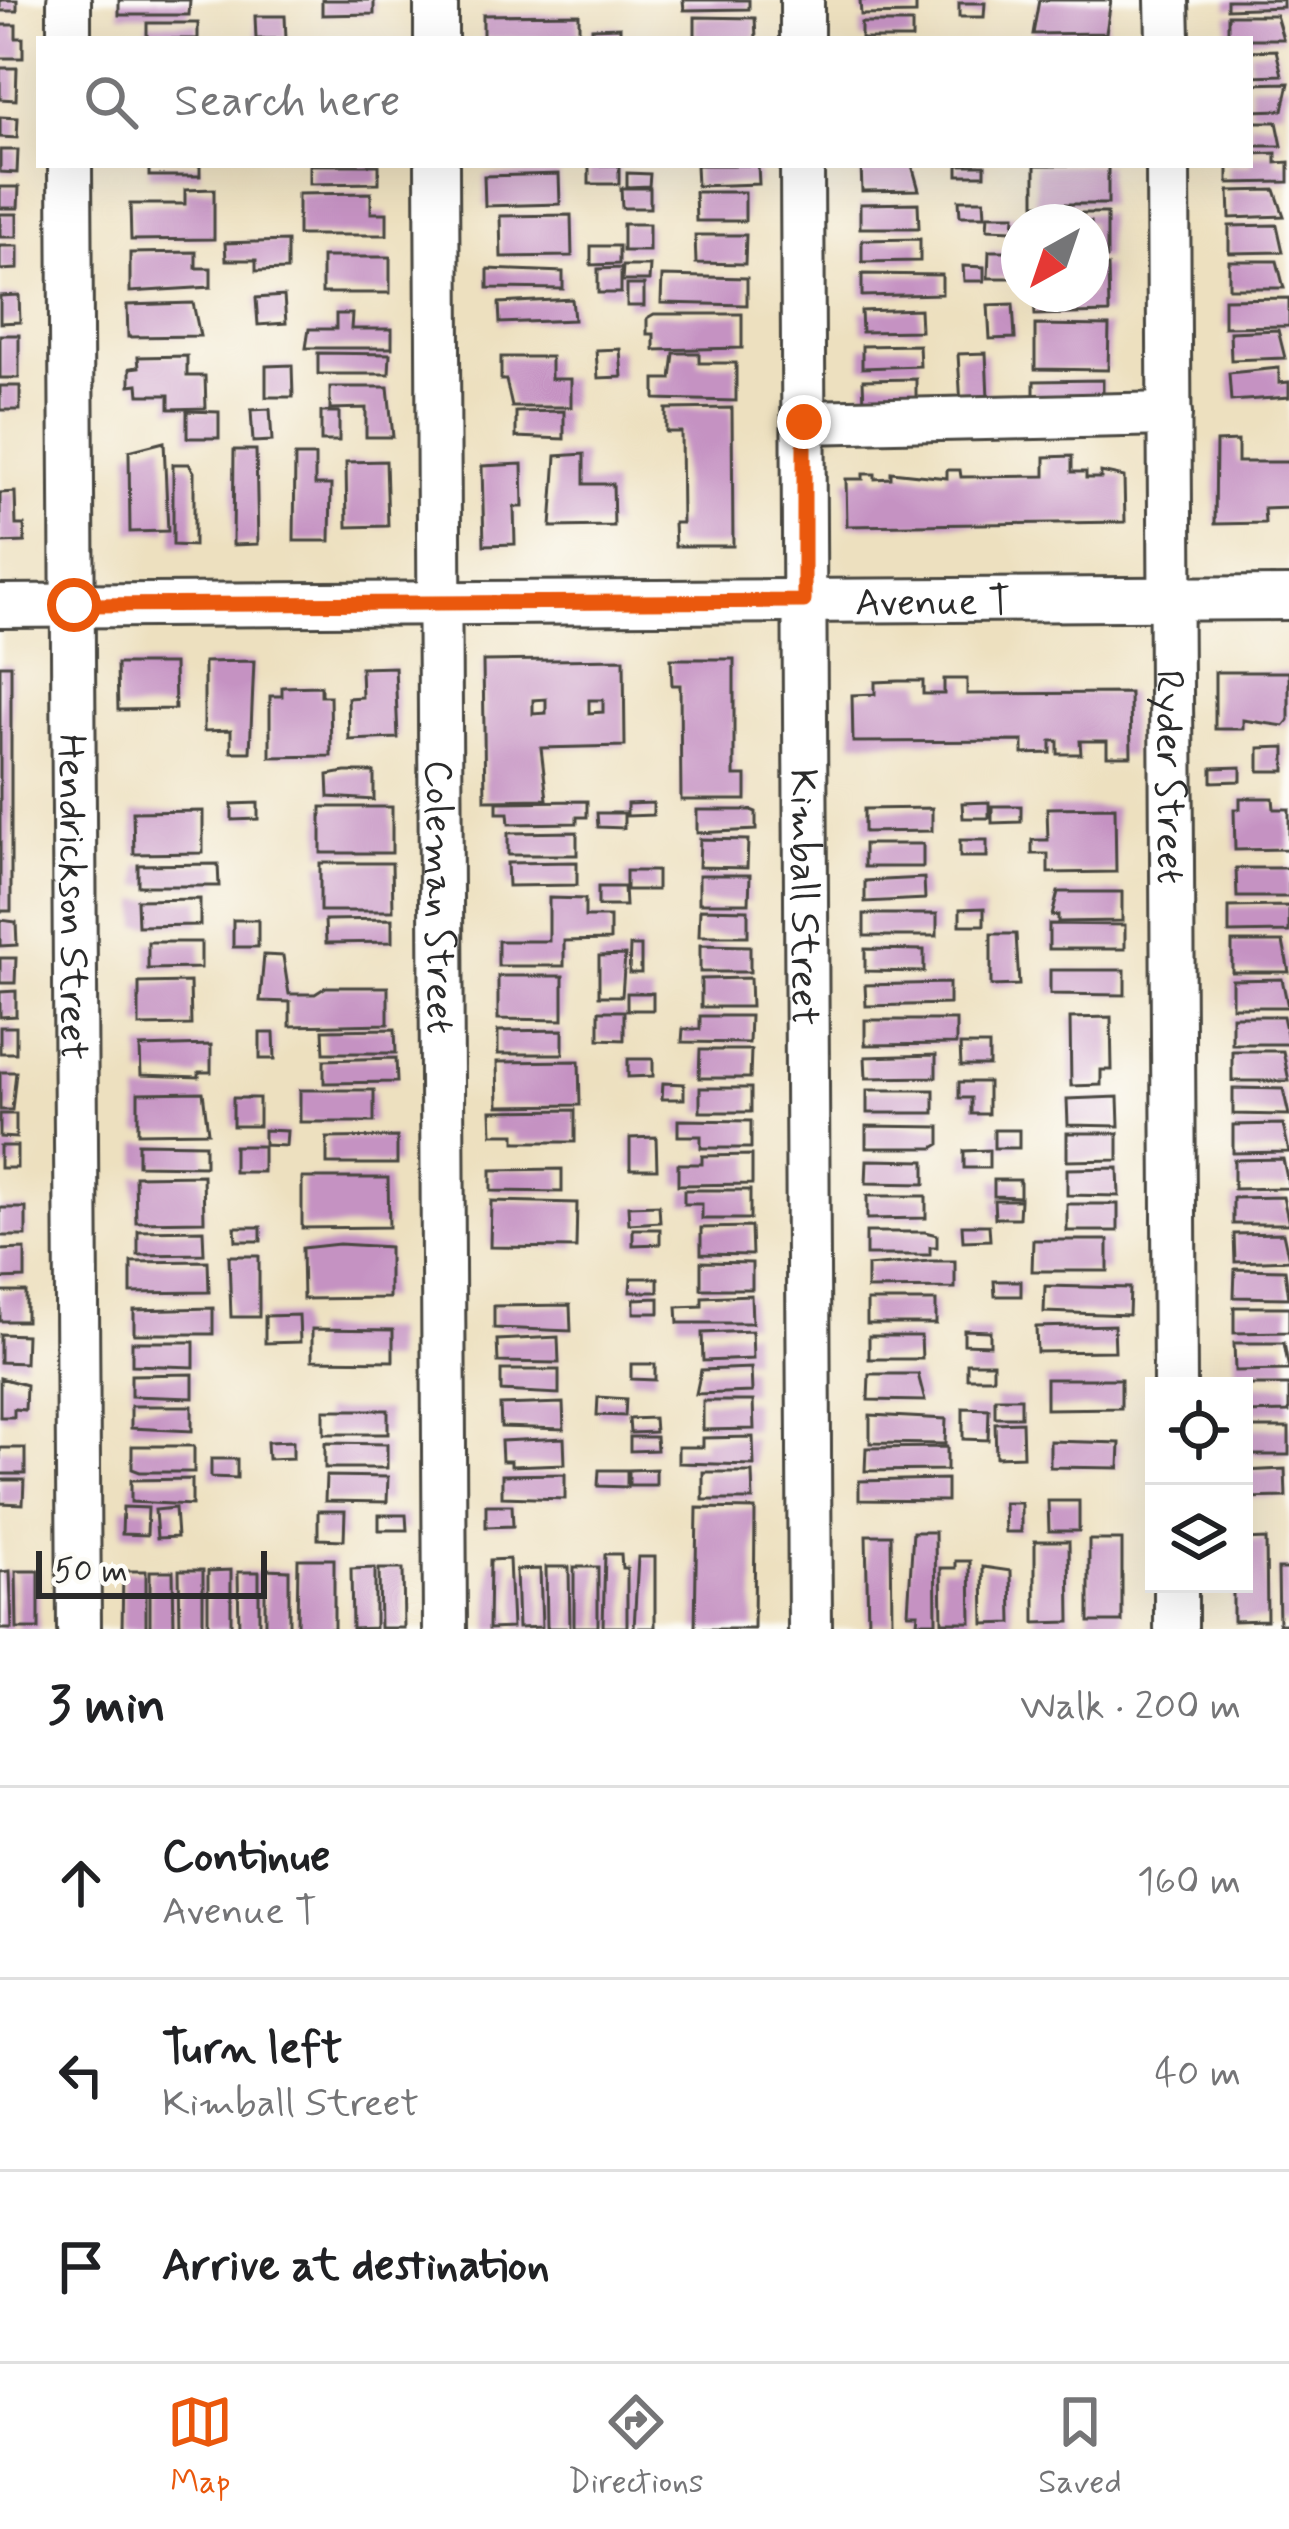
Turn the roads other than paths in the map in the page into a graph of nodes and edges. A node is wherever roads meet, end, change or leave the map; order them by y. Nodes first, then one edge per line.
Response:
1 (69, 0) edge
2 (436, 0) edge
3 (802, 0) edge
4 (1167, 0) edge
5 (69, 36) edge
6 (436, 36) edge
7 (802, 36) edge
8 (1168, 36) edge
9 (70, 168) edge
10 (437, 168) edge
11 (802, 168) edge
12 (1168, 168) edge
13 (1170, 414) junction
14 (804, 422) junction
15 (1289, 598) edge
16 (1170, 599) junction
17 (804, 601) junction
18 (438, 603) junction
19 (74, 605) junction
20 (0, 606) edge
21 (1175, 1377) edge
22 (1176, 1593) edge
23 (79, 1629) edge
24 (445, 1629) edge
25 (810, 1629) edge
26 (1176, 1629) edge

1 - 5 street
2 - 6 street
3 - 7 street
4 - 8 street
9 - 19 street, Hendrickson Street
10 - 18 street, Coleman Street
11 - 14 street, Kimball Street
12 - 13 street, Ryder Street
13 - 14 street
13 - 16 street, Ryder Street
14 - 17 street, Kimball Street
15 - 16 street, Avenue T
16 - 17 street, Avenue T
16 - 21 street, Ryder Street
17 - 18 street, Avenue T
17 - 25 street, Kimball Street
18 - 19 street, Avenue T
18 - 24 street, Coleman Street
19 - 20 street, Avenue T
19 - 23 street, Hendrickson Street
22 - 26 street

